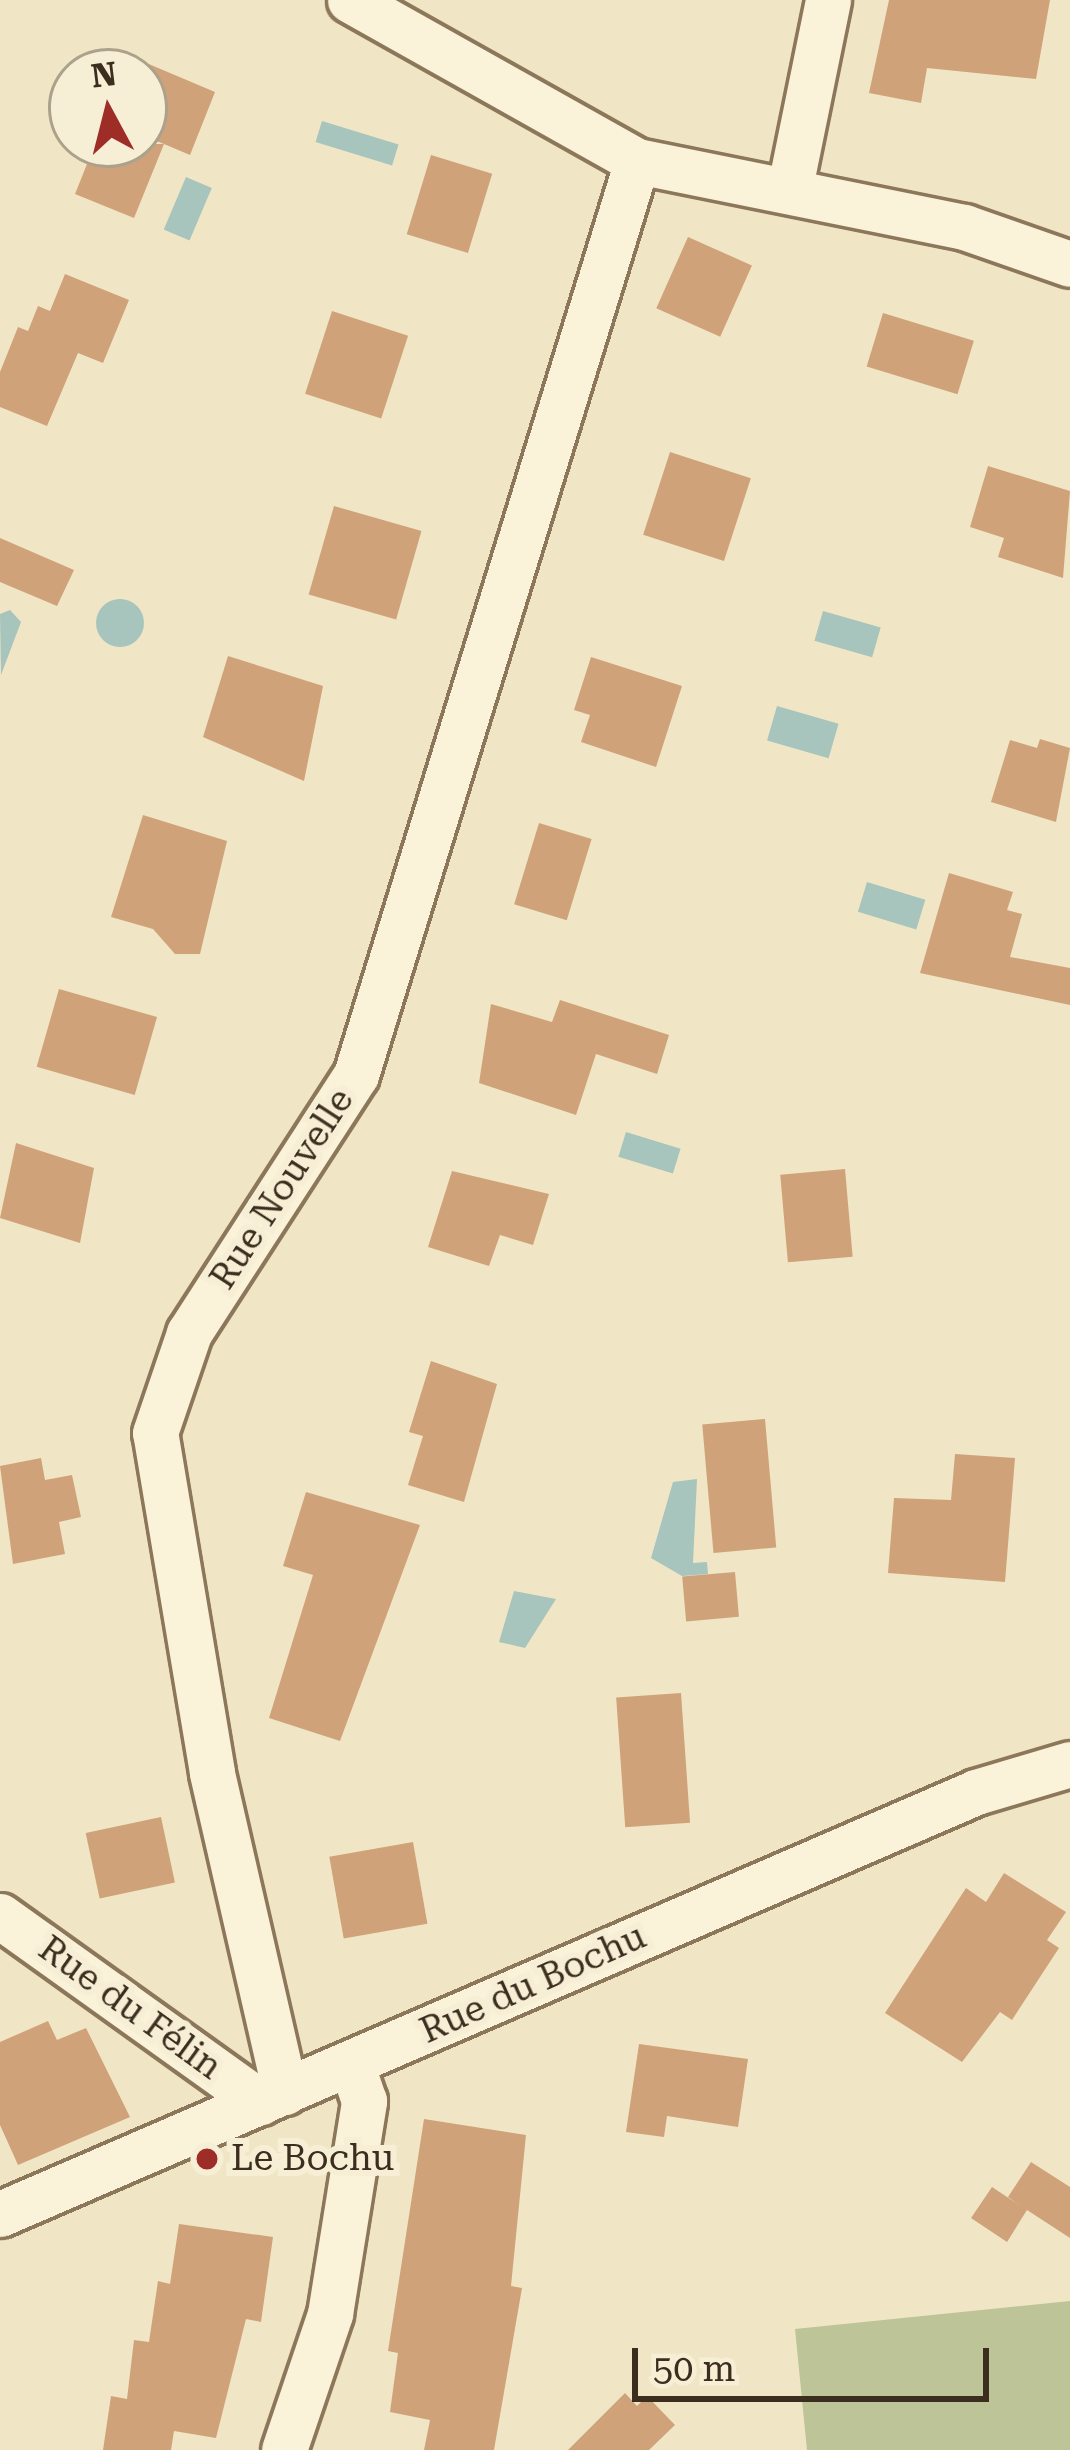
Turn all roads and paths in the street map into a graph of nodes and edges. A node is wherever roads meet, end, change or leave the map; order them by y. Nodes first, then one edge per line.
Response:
1 (350, 0) edge
2 (827, 0) edge
3 (637, 161) junction
4 (790, 187) junction
5 (1070, 265) edge
6 (1070, 1764) edge
7 (0, 1916) edge
8 (351, 2064) junction
9 (272, 2097) junction
10 (0, 2214) edge
11 (284, 2450) edge

1 - 3 street
2 - 4 street
3 - 4 street
3 - 9 street, Rue Nouvelle
4 - 5 street
6 - 8 street, Rue du Bochu
7 - 9 street, Rue du Félin
8 - 9 street, Rue du Bochu
8 - 11 street
9 - 10 street, Rue du Bochu

